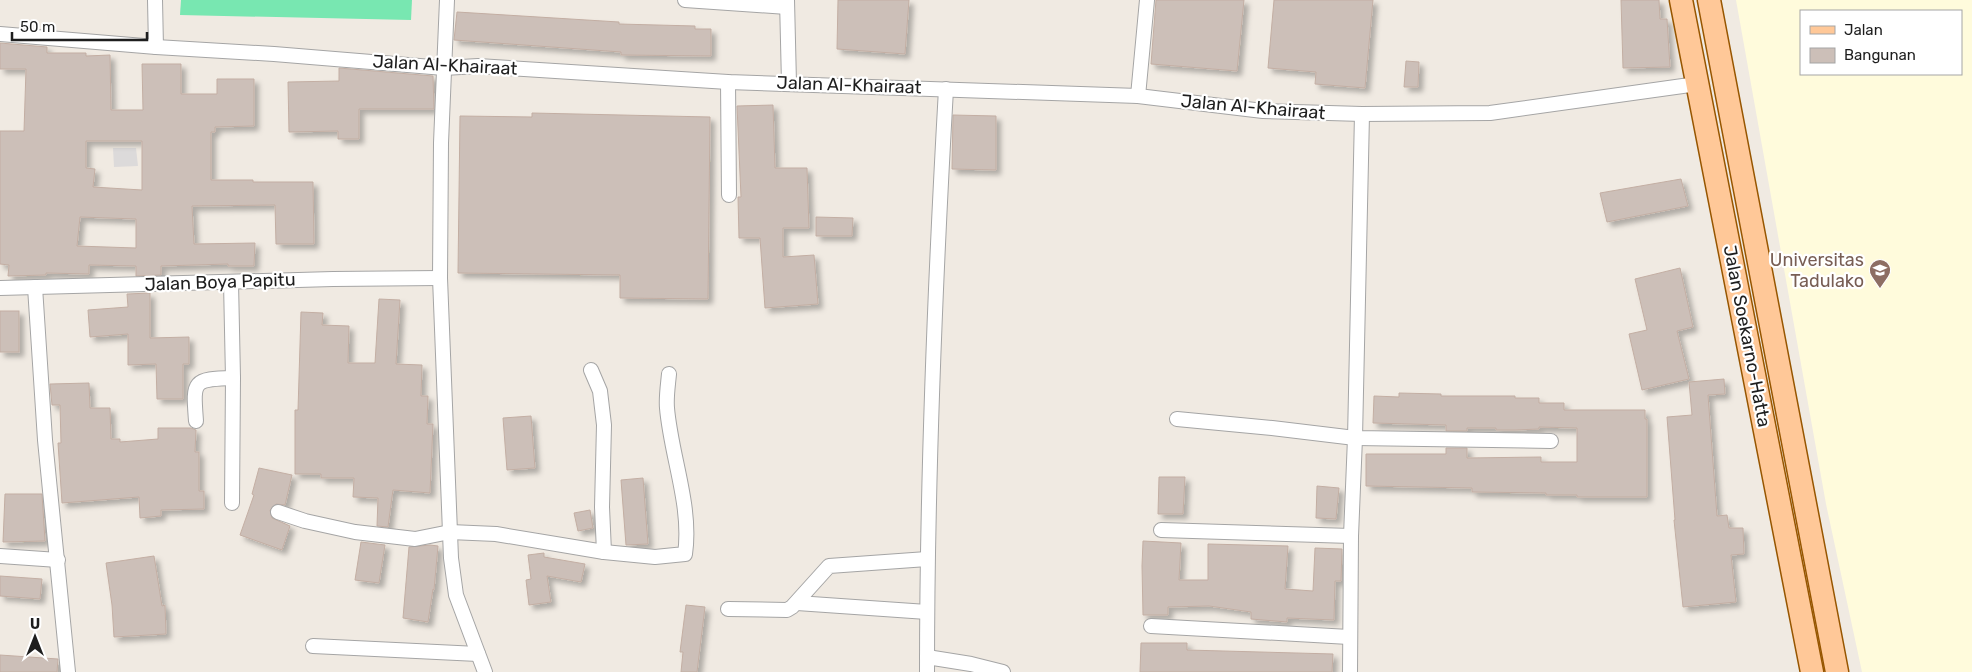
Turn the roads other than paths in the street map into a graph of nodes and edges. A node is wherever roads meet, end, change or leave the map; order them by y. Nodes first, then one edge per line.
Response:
1 (155, 0) edge
2 (447, 0) edge
3 (685, 0) edge
4 (1147, 0) edge
5 (1681, 0) edge
6 (1709, 0) edge
7 (787, 3) edge
8 (0, 34) edge
9 (156, 47) junction
10 (444, 68) junction
11 (728, 82) junction
12 (789, 83) junction
13 (1697, 84) junction
14 (946, 89) junction
15 (1138, 96) junction
16 (1362, 114) junction
17 (728, 195) dead end
18 (440, 278) junction
19 (231, 282) junction
20 (35, 287) junction
21 (0, 288) edge
22 (591, 370) dead end
23 (669, 374) dead end
24 (233, 378) junction
25 (1177, 419) dead end
26 (196, 421) dead end
27 (1355, 438) junction
28 (1551, 441) dead end
29 (232, 504) dead end
30 (278, 512) dead end
31 (1160, 530) dead end
32 (450, 532) junction
33 (1351, 536) junction
34 (604, 552) junction
35 (0, 556) edge
36 (927, 559) junction
37 (58, 560) junction
38 (798, 603) junction
39 (728, 609) dead end
40 (927, 612) junction
41 (1152, 626) dead end
42 (1349, 637) junction
43 (313, 646) dead end
44 (478, 654) junction
45 (927, 658) junction
46 (68, 672) edge
47 (485, 672) edge
48 (927, 672) edge
49 (1003, 672) edge
50 (1350, 672) edge
51 (1812, 672) edge
52 (1837, 672) edge

1 - 9 street
2 - 10 street
3 - 7 street
4 - 15 street
5 - 13 main road, Jalan Soekarno-Hatta
6 - 52 main road, Jalan Soekarno-Hatta
7 - 12 street
8 - 9 street, Jalan Al-Khairaat
9 - 10 street, Jalan Al-Khairaat
10 - 11 street, Jalan Al-Khairaat
10 - 18 street
11 - 12 street, Jalan Al-Khairaat
11 - 17 street
12 - 14 street, Jalan Al-Khairaat
13 - 16 street, Jalan Al-Khairaat
13 - 51 main road, Jalan Soekarno-Hatta
14 - 15 street, Jalan Al-Khairaat
14 - 36 street
15 - 16 street, Jalan Al-Khairaat
16 - 27 street
18 - 19 street, Jalan Boya Papitu
18 - 32 street
19 - 20 street, Jalan Boya Papitu
19 - 24 street
20 - 21 street, Jalan Boya Papitu
20 - 37 street
22 - 34 street
23 - 34 street
24 - 26 street
24 - 29 street
25 - 27 street
27 - 28 street
27 - 33 street
30 - 32 street
31 - 33 street
32 - 34 street
32 - 44 street
33 - 42 street
35 - 37 street
36 - 38 street
36 - 40 street
37 - 46 street
38 - 39 street
38 - 40 street
40 - 45 street
41 - 42 street
42 - 50 street
43 - 44 street
44 - 47 street
45 - 48 street
45 - 49 street

